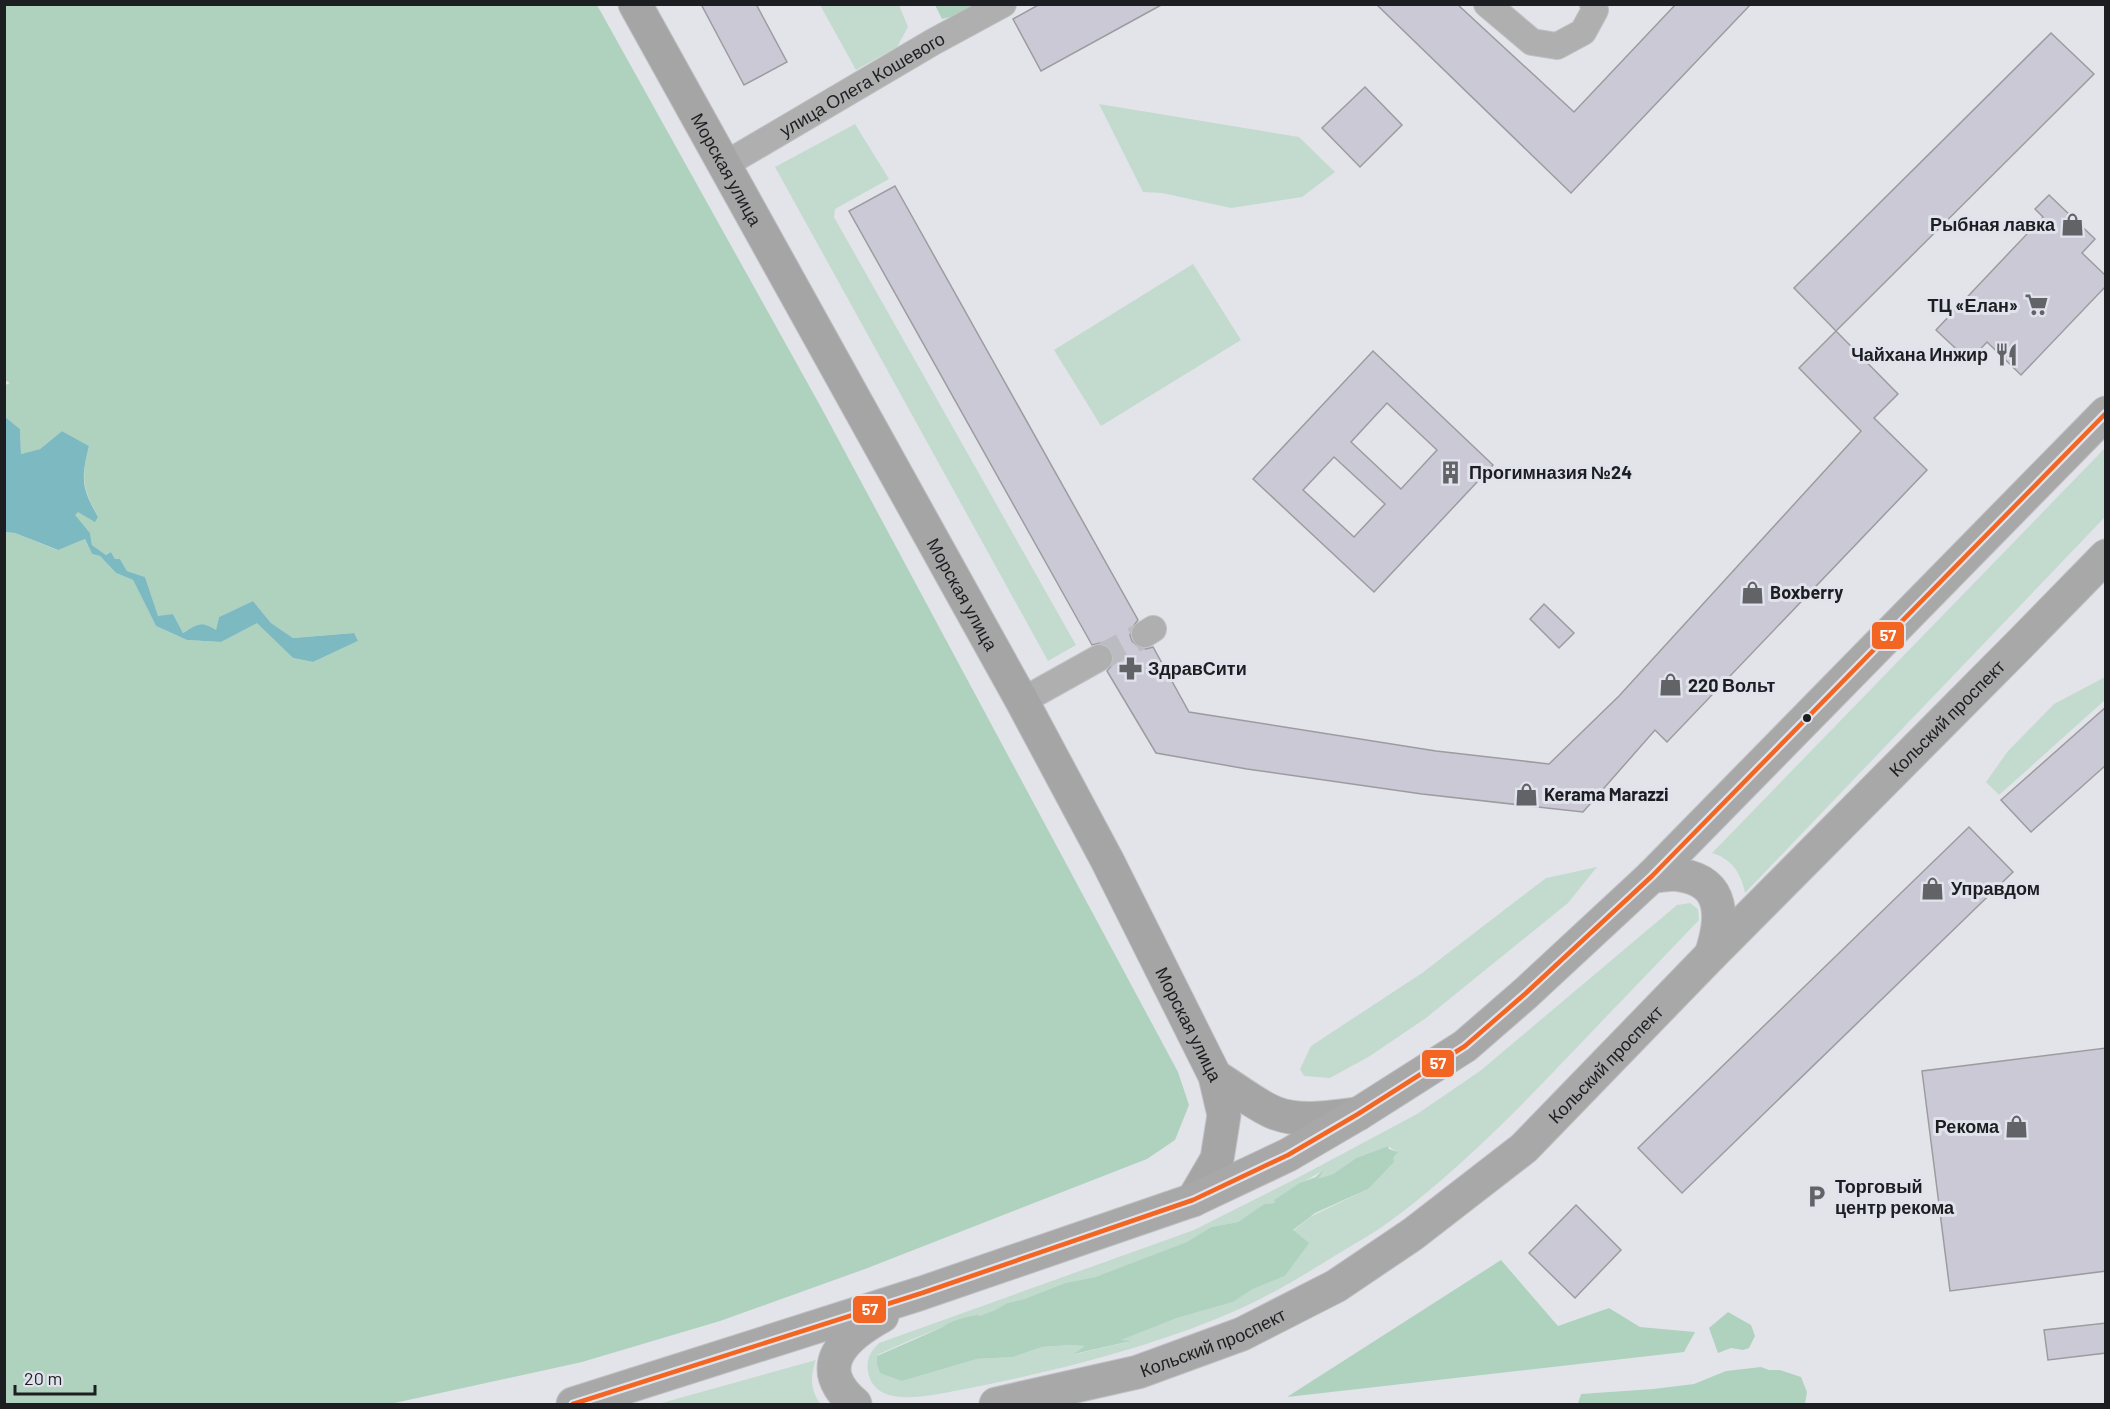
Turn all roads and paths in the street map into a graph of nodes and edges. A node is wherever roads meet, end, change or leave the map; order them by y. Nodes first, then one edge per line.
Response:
1 (635, 4) edge
2 (1003, 4) edge
3 (1487, 4) edge
4 (1593, 4) edge
5 (724, 165) junction
6 (2106, 413) edge
7 (2106, 556) edge
8 (1100, 658) tunnel mouth
9 (1022, 701) junction
10 (1652, 876) junction
11 (1711, 954) junction
12 (1215, 1077) junction
13 (1359, 1114) junction
14 (1193, 1200) junction
15 (922, 1293) junction
16 (573, 1404) edge
17 (855, 1404) edge
18 (996, 1404) edge

1 - 5 street, Морская улица
2 - 5 street, улица Олега Кошевого
3 - 4 street
5 - 9 street, Морская улица
6 - 10 main road
7 - 11 main road, Кольский проспект
8 - 9 street
9 - 12 street, Морская улица
10 - 11 main road
10 - 13 main road
11 - 18 main road, Кольский проспект
12 - 13 street
12 - 14 street, Морская улица
13 - 14 main road
14 - 15 main road
15 - 16 main road
15 - 17 main road

